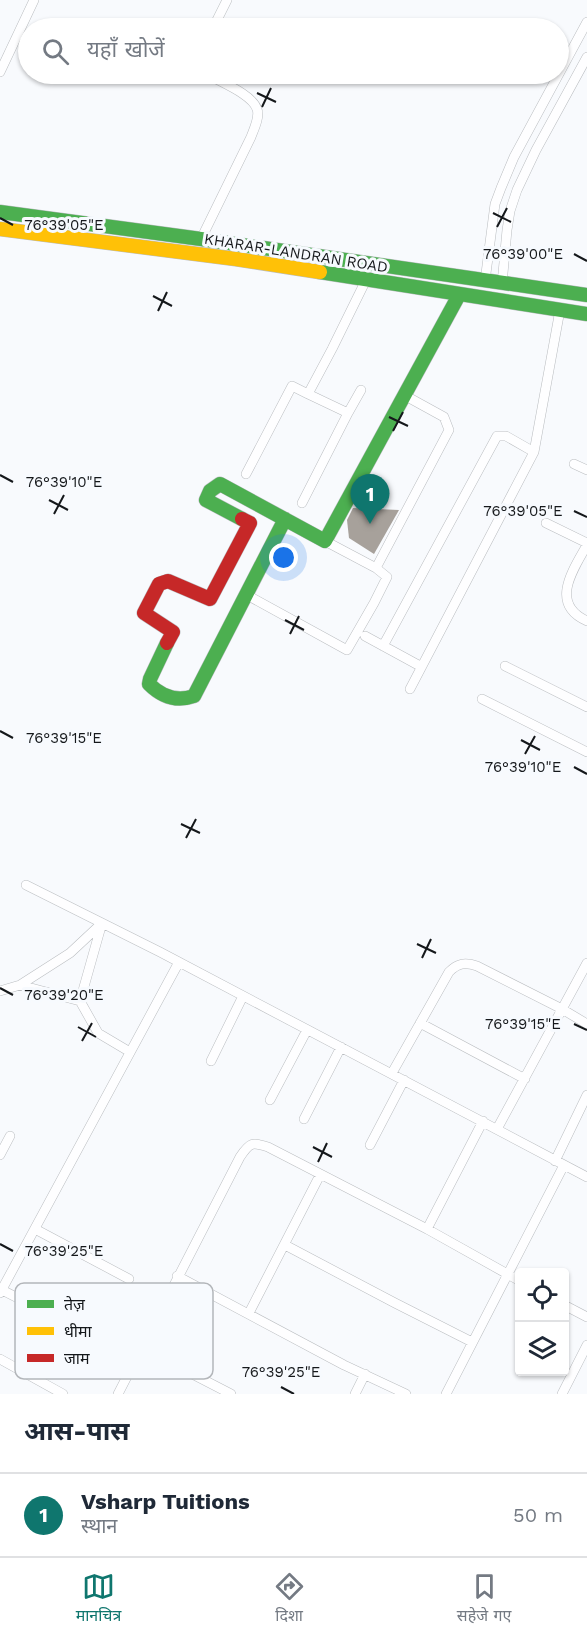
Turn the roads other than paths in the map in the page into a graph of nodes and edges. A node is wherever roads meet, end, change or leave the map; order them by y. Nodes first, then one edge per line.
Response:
1 (34, 0) edge
2 (227, 0) edge
3 (24, 18) edge
4 (218, 18) edge
5 (587, 22) edge
6 (18, 28) edge
7 (4, 52) edge
8 (569, 55) edge
9 (587, 57) edge
10 (0, 72) edge
11 (224, 84) edge
12 (553, 84) edge
13 (0, 212) edge
14 (0, 229) edge
15 (201, 239) junction
16 (366, 280) junction
17 (485, 281) junction
18 (502, 284) junction
19 (459, 295) junction
20 (587, 295) edge
21 (560, 310) junction
22 (587, 314) edge
23 (361, 390) dead end
24 (308, 394) junction
25 (404, 395) junction
26 (348, 413) junction
27 (534, 452) junction
28 (573, 464) dead end
29 (587, 471) edge
30 (246, 474) dead end
31 (302, 503) dead end
32 (285, 519) junction
33 (546, 523) dead end
34 (326, 541) junction
35 (587, 544) edge
36 (376, 568) junction
37 (247, 595) junction
38 (587, 621) edge
39 (365, 636) dead end
40 (383, 646) junction
41 (420, 666) junction
42 (505, 666) dead end
43 (410, 688) dead end
44 (482, 699) dead end
45 (587, 707) edge
46 (587, 752) edge
47 (26, 885) dead end
48 (102, 923) junction
49 (179, 962) junction
50 (587, 963) edge
51 (20, 986) junction
52 (0, 991) edge
53 (243, 996) junction
54 (80, 1001) junction
55 (562, 1009) junction
56 (420, 1023) junction
57 (587, 1024) edge
58 (307, 1029) junction
59 (341, 1047) junction
60 (130, 1052) junction
61 (211, 1061) dead end
62 (392, 1074) junction
63 (404, 1080) junction
64 (525, 1080) junction
65 (587, 1095) edge
66 (270, 1100) dead end
67 (304, 1119) dead end
68 (483, 1122) junction
69 (497, 1129) junction
70 (10, 1136) dead end
71 (370, 1145) dead end
72 (0, 1155) edge
73 (559, 1163) junction
74 (320, 1175) junction
75 (587, 1177) edge
76 (35, 1229) junction
77 (427, 1229) junction
78 (285, 1245) junction
79 (508, 1275) junction
80 (177, 1276) junction
81 (129, 1279) dead end
82 (515, 1279) edge
83 (174, 1283) edge
84 (191, 1283) edge
85 (1, 1292) edge
86 (213, 1294) edge
87 (15, 1299) edge
88 (569, 1308) edge
89 (249, 1313) junction
90 (587, 1317) edge
91 (472, 1342) junction
92 (587, 1345) edge
93 (0, 1359) edge
94 (15, 1367) edge
95 (365, 1374) junction
96 (36, 1379) edge
97 (126, 1379) edge
98 (202, 1379) edge
99 (63, 1394) edge
100 (118, 1394) edge
101 (231, 1394) edge
102 (355, 1394) edge
103 (406, 1394) edge
104 (446, 1394) edge
105 (562, 1394) edge

1 - 3 street
2 - 4 street
5 - 8 street
6 - 7 street
7 - 10 street
9 - 18 street
11 - 15 street
12 - 17 street
13 - 15 main road
14 - 16 main road, KHARAR-LANDRAN ROAD
15 - 17 main road
16 - 19 main road, KHARAR-LANDRAN ROAD
16 - 24 street
17 - 18 main road
18 - 20 main road
19 - 21 main road, KHARAR-LANDRAN ROAD
19 - 25 main road
21 - 22 main road, KHARAR-LANDRAN ROAD
21 - 27 street
23 - 26 street
24 - 26 street
24 - 30 street
25 - 34 main road
25 - 36 street
26 - 31 street
27 - 40 street
27 - 41 street
28 - 29 street
32 - 34 main road
32 - 37 main road
32 - 37 main road
33 - 35 street
34 - 36 street
35 - 38 street
36 - 37 street
39 - 40 street
40 - 41 street
41 - 43 street
42 - 45 street
44 - 46 street
47 - 48 street
48 - 49 street
48 - 51 street
48 - 54 street
49 - 53 street
49 - 60 street
50 - 55 street
51 - 52 street
51 - 54 street
53 - 58 street
53 - 61 street
54 - 60 street
55 - 56 street
55 - 57 street
55 - 64 street
56 - 62 street
56 - 64 street
58 - 59 street
58 - 66 street
59 - 62 street
59 - 67 street
60 - 76 street
62 - 63 street
63 - 68 street
63 - 71 street
64 - 69 street
65 - 73 street
68 - 69 street
68 - 77 street
69 - 73 street
70 - 72 street
73 - 75 street
73 - 79 street
74 - 77 street
74 - 78 street
74 - 80 street
76 - 81 street
76 - 85 street
77 - 79 street
78 - 89 street
78 - 91 street
79 - 82 street
79 - 91 street
80 - 83 street
80 - 84 street
85 - 87 street
86 - 89 street
88 - 90 street
89 - 95 street
91 - 104 street
92 - 105 street
93 - 94 street
95 - 102 street
95 - 103 street
96 - 99 street
97 - 100 street
98 - 101 street

